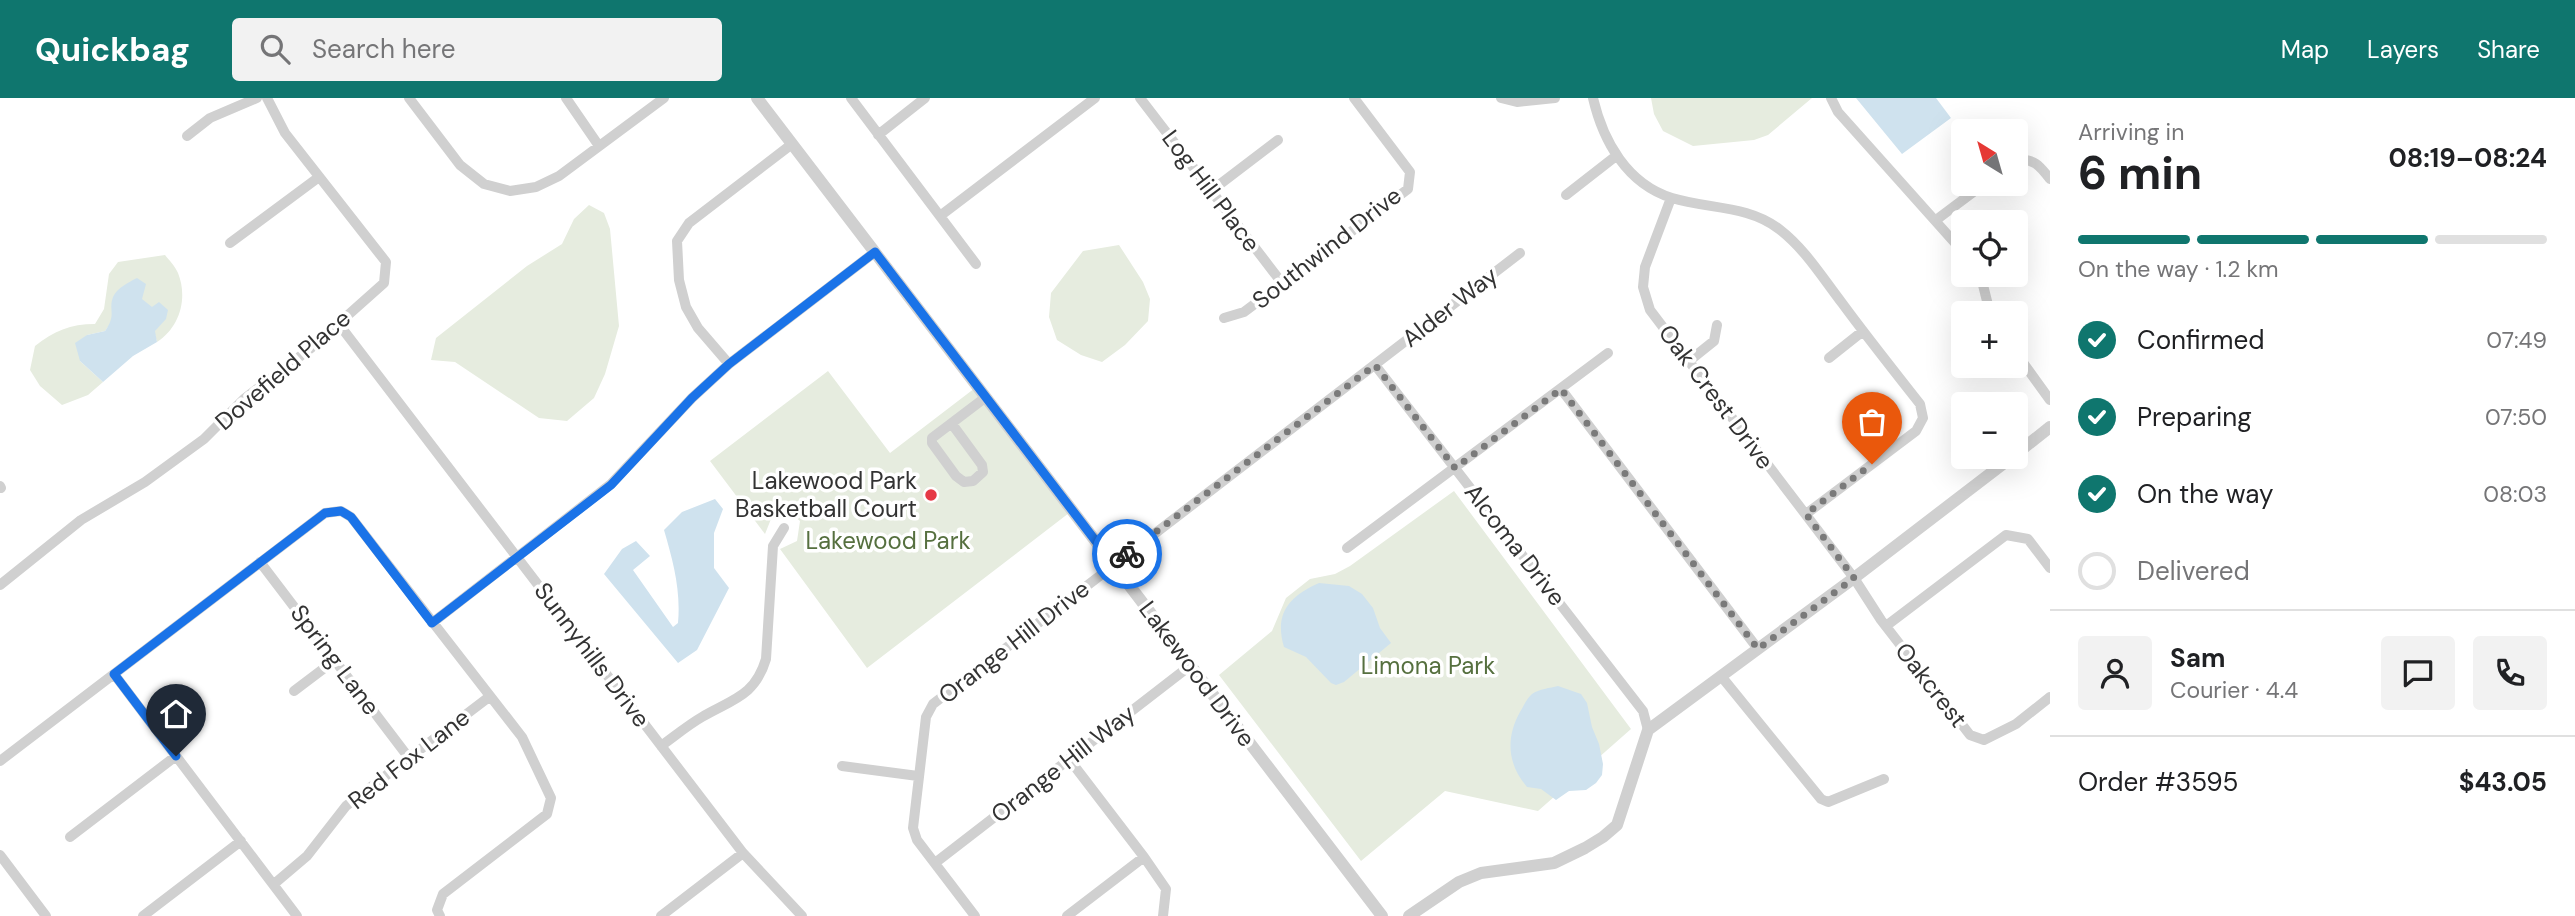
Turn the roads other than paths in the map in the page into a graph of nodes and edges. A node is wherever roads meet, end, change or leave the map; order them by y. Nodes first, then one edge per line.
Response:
1 (257, 98) edge
2 (267, 98) edge
3 (409, 98) edge
4 (566, 98) edge
5 (664, 98) edge
6 (757, 98) edge
7 (851, 98) edge
8 (925, 98) edge
9 (1095, 98) edge
10 (1140, 98) edge
11 (1354, 98) edge
12 (1501, 98) edge
13 (1555, 98) edge
14 (1593, 98) edge
15 (1831, 98) edge
16 (878, 135) junction
17 (187, 136) dead end
18 (1278, 140) dead end
19 (792, 144) junction
20 (599, 146) junction
21 (1616, 156) junction
22 (2028, 160) edge
23 (319, 177) junction
24 (2050, 179) edge
25 (1212, 191) junction
26 (1566, 195) dead end
27 (1968, 196) edge
28 (1671, 198) junction
29 (940, 216) junction
30 (1936, 220) junction
31 (1951, 238) edge
32 (230, 243) dead end
33 (875, 252) junction
34 (1520, 253) dead end
35 (976, 264) dead end
36 (1282, 283) junction
37 (1224, 318) dead end
38 (338, 323) junction
39 (1717, 324) dead end
40 (1863, 331) junction
41 (1608, 353) dead end
42 (1829, 358) dead end
43 (1689, 360) junction
44 (729, 364) junction
45 (1375, 365) junction
46 (2028, 370) edge
47 (1561, 389) junction
48 (986, 397) junction
49 (2050, 400) edge
50 (952, 424) junction
51 (2050, 428) edge
52 (2028, 445) edge
53 (1455, 468) junction
54 (1996, 469) edge
55 (1806, 514) junction
56 (784, 528) dead end
57 (1347, 548) dead end
58 (518, 558) junction
59 (260, 562) junction
60 (1114, 565) junction
61 (2050, 568) edge
62 (1854, 578) junction
63 (0, 585) edge
64 (432, 623) junction
65 (1886, 626) junction
66 (1758, 649) junction
67 (335, 660) junction
68 (1191, 666) junction
69 (114, 674) junction
70 (1721, 676) junction
71 (293, 691) dead end
72 (2050, 696) edge
73 (489, 697) junction
74 (1648, 730) junction
75 (661, 746) junction
76 (176, 756) junction
77 (409, 758) junction
78 (1069, 759) junction
79 (0, 761) edge
80 (842, 766) dead end
81 (918, 776) junction
82 (1884, 779) dead end
83 (70, 837) dead end
84 (241, 841) junction
85 (743, 853) junction
86 (0, 855) edge
87 (1144, 857) junction
88 (935, 863) junction
89 (274, 884) junction
90 (46, 916) edge
91 (143, 916) edge
92 (297, 916) edge
93 (440, 916) edge
94 (662, 916) edge
95 (802, 916) edge
96 (975, 916) edge
97 (1067, 916) edge
98 (1163, 916) edge
99 (1382, 916) edge
100 (1409, 916) edge

1 - 17 street
2 - 23 street, Dovefield Place
3 - 20 street
4 - 20 street
5 - 20 street
6 - 19 street, Lakewood Drive
7 - 16 street
8 - 16 street
9 - 29 street
10 - 25 street, Log Hill Place
11 - 36 street, Southwind Drive
12 - 13 street
14 - 21 street
15 - 30 street
16 - 29 street
18 - 25 street
19 - 33 street, Lakewood Drive
19 - 44 street
21 - 26 street
21 - 28 street
22 - 24 street
23 - 32 street
23 - 38 street, Dovefield Place
25 - 36 street, Log Hill Place
27 - 30 street
28 - 40 street
28 - 43 street, Oak Crest Drive
29 - 35 street
30 - 31 street
33 - 44 street
33 - 48 street, Lakewood Drive
34 - 45 street, Alder Way
36 - 37 street, Southwind Drive
38 - 58 street, Sunnyhills Drive
38 - 63 street, Dovefield Place
39 - 43 street
40 - 42 street
40 - 55 street
41 - 47 street
43 - 55 street, Oak Crest Drive
44 - 58 street
45 - 53 street, Alcoma Drive
45 - 60 street, Alder Way
46 - 49 street
47 - 53 street
47 - 66 street
48 - 50 street
48 - 60 street, Lakewood Drive
50 - 50 street
51 - 52 street
53 - 57 street
53 - 74 street, Alcoma Drive
54 - 62 street
55 - 62 street, Oak Crest Drive
56 - 75 street
58 - 64 street
58 - 75 street, Sunnyhills Drive
59 - 64 street
59 - 67 street, Spring Lane
59 - 69 street
60 - 68 street, Lakewood Drive
60 - 81 street, Orange Hill Drive
61 - 65 street, Oakcrest
62 - 65 street, Oakcrest
62 - 66 street
64 - 73 street
65 - 72 street, Oakcrest
66 - 70 street
67 - 71 street
67 - 77 street, Spring Lane
68 - 78 street, Orange Hill Way
68 - 99 street, Lakewood Drive
69 - 76 street
69 - 79 street
70 - 74 street
70 - 82 street
73 - 77 street, Red Fox Lane
73 - 93 street
74 - 100 street
75 - 85 street, Sunnyhills Drive
76 - 83 street
76 - 84 street
77 - 89 street, Red Fox Lane
78 - 87 street
78 - 88 street, Orange Hill Way
80 - 81 street
81 - 88 street, Orange Hill Drive
84 - 89 street
84 - 91 street
85 - 94 street
85 - 95 street, Sunnyhills Drive
86 - 90 street
87 - 97 street
87 - 98 street
88 - 96 street, Orange Hill Drive
89 - 92 street

